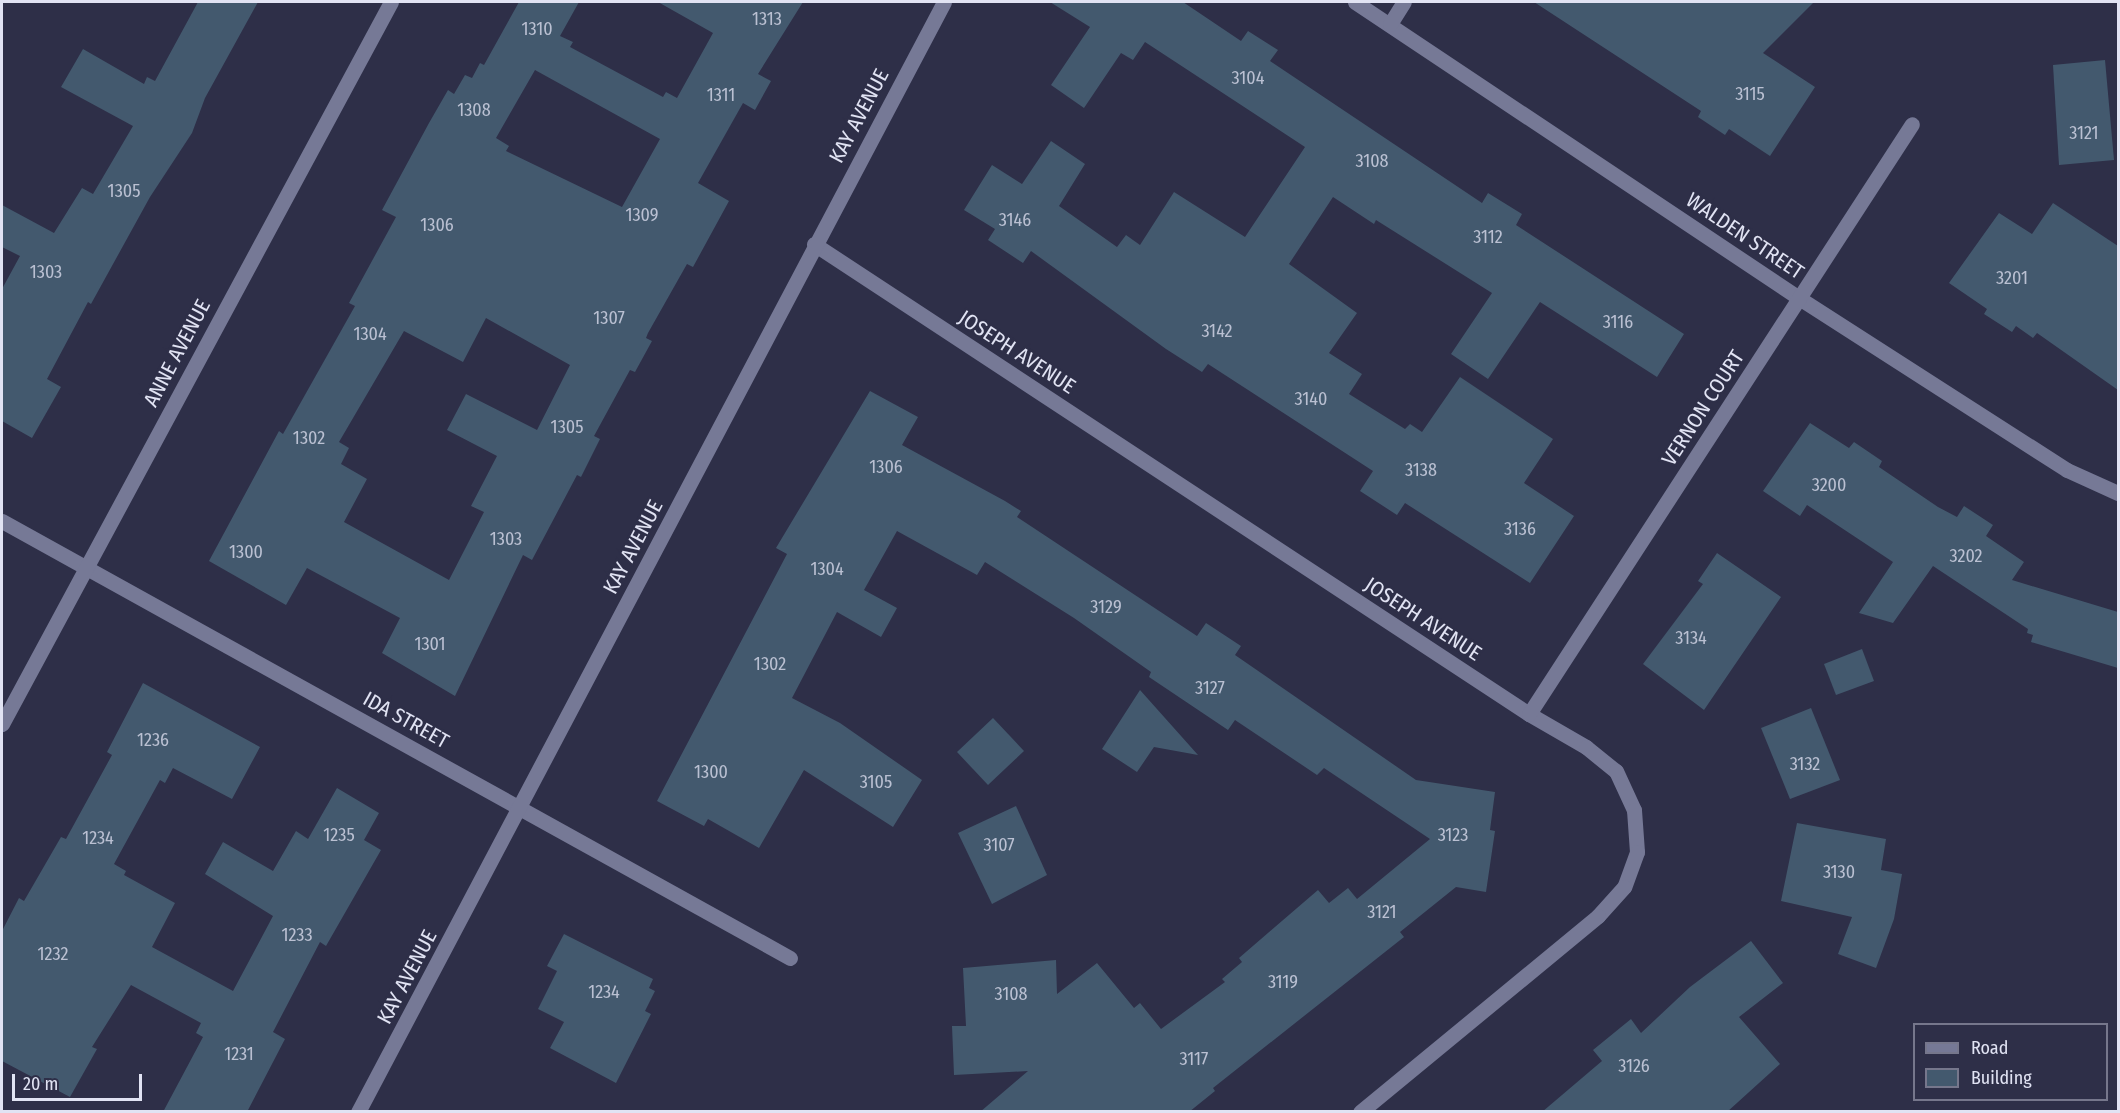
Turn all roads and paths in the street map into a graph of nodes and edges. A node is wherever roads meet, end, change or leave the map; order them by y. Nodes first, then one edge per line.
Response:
1 (391, 2) edge
2 (944, 2) edge
3 (1355, 2) edge
4 (1404, 2) edge
5 (1390, 24) junction
6 (1912, 124) dead end
7 (814, 244) junction
8 (1799, 298) junction
9 (2118, 493) edge
10 (2, 521) edge
11 (85, 568) junction
12 (1529, 714) junction
13 (2, 724) edge
14 (521, 807) junction
15 (790, 958) dead end
16 (358, 1112) edge
17 (1360, 1112) edge

1 - 11 street, ANNE AVENUE
2 - 7 street, KAY AVENUE
3 - 5 street, WALDEN STREET
4 - 5 street
5 - 8 street, WALDEN STREET
6 - 8 street, VERNON COURT
7 - 12 street, JOSEPH AVENUE
7 - 14 street, KAY AVENUE
8 - 9 street, WALDEN STREET
8 - 12 street, VERNON COURT
10 - 11 street, IDA STREET
11 - 13 street, ANNE AVENUE
11 - 14 street, IDA STREET
12 - 17 street, JOSEPH AVENUE
14 - 15 street, IDA STREET
14 - 16 street, KAY AVENUE

